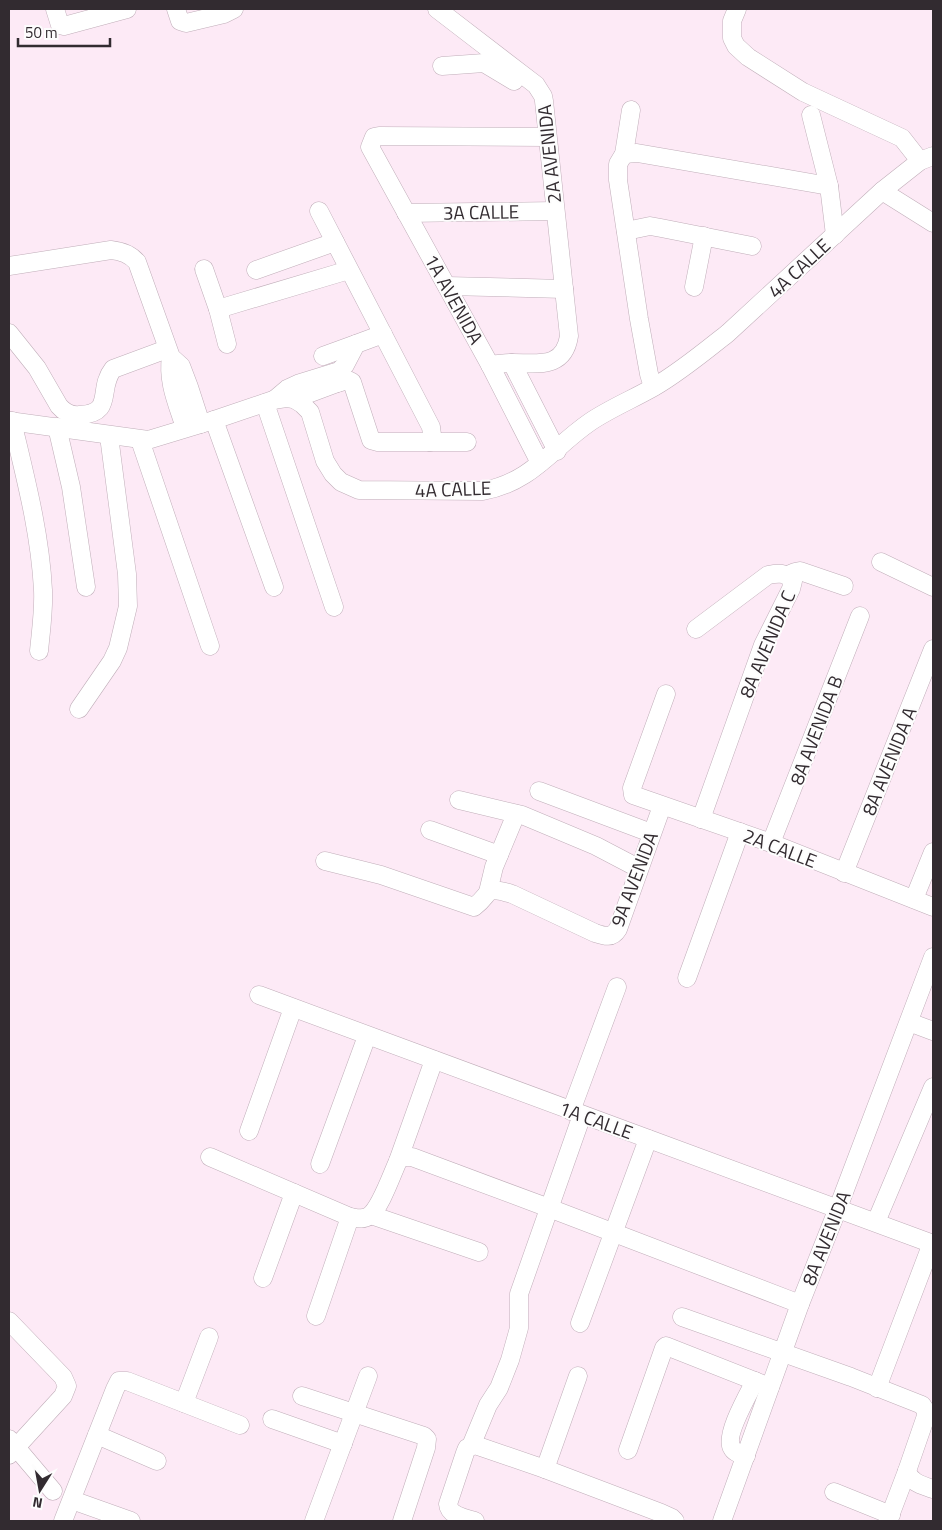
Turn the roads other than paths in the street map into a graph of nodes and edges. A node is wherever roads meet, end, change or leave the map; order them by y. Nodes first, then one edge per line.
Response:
1 (55, 9) edge
2 (127, 9) edge
3 (234, 9) edge
4 (437, 9) edge
5 (737, 9) edge
6 (178, 15) edge
7 (442, 66) dead end
8 (544, 101) junction
9 (631, 110) dead end
10 (811, 115) dead end
11 (547, 137) junction
12 (624, 154) junction
13 (926, 158) edge
14 (829, 186) junction
15 (882, 191) junction
16 (319, 211) dead end
17 (555, 212) junction
18 (406, 214) junction
19 (933, 223) edge
20 (626, 231) junction
21 (835, 235) junction
22 (704, 236) junction
23 (335, 242) junction
24 (752, 246) dead end
25 (9, 266) edge
26 (204, 269) dead end
27 (256, 270) dead end
28 (349, 270) junction
29 (447, 286) junction
30 (694, 287) dead end
31 (564, 289) junction
32 (218, 309) junction
33 (9, 333) edge
34 (383, 334) junction
35 (227, 344) dead end
36 (356, 344) junction
37 (169, 353) junction
38 (324, 356) dead end
39 (512, 363) junction
40 (490, 365) junction
41 (336, 378) junction
42 (653, 387) junction
43 (294, 399) junction
44 (269, 401) junction
45 (10, 421) edge
46 (200, 424) junction
47 (57, 427) junction
48 (109, 436) junction
49 (140, 440) junction
50 (430, 442) junction
51 (467, 442) dead end
52 (557, 451) junction
53 (540, 464) junction
54 (881, 562) dead end
55 (788, 575) junction
56 (844, 586) dead end
57 (86, 587) dead end
58 (274, 587) dead end
59 (933, 587) edge
60 (334, 607) dead end
61 (860, 616) dead end
62 (696, 629) dead end
63 (210, 646) dead end
64 (933, 649) edge
65 (39, 651) dead end
66 (666, 694) dead end
67 (79, 709) dead end
68 (539, 791) dead end
69 (459, 800) dead end
70 (662, 806) junction
71 (516, 814) junction
72 (701, 819) junction
73 (430, 830) dead end
74 (740, 832) junction
75 (651, 833) junction
76 (771, 843) junction
77 (933, 852) edge
78 (499, 856) junction
79 (325, 861) dead end
80 (638, 868) junction
81 (844, 873) junction
82 (488, 892) junction
83 (914, 899) junction
84 (933, 907) edge
85 (933, 957) edge
86 (687, 978) dead end
87 (617, 987) dead end
88 (259, 995) dead end
89 (293, 1008) junction
90 (908, 1022) junction
91 (933, 1031) edge
92 (367, 1036) junction
93 (434, 1060) junction
94 (933, 1087) edge
95 (577, 1113) junction
96 (249, 1130) dead end
97 (648, 1139) junction
98 (210, 1157) dead end
99 (398, 1161) junction
100 (320, 1164) dead end
101 (294, 1193) junction
102 (549, 1208) junction
103 (838, 1208) junction
104 (371, 1215) junction
105 (350, 1217) junction
106 (876, 1222) junction
107 (613, 1232) junction
108 (933, 1243) edge
109 (479, 1252) dead end
110 (263, 1278) dead end
111 (800, 1304) junction
112 (316, 1316) dead end
113 (682, 1317) dead end
114 (9, 1321) edge
115 (580, 1323) dead end
116 (209, 1337) dead end
117 (782, 1354) junction
118 (368, 1376) dead end
119 (578, 1376) dead end
120 (763, 1384) junction
121 (877, 1388) junction
122 (302, 1396) dead end
123 (184, 1403) junction
124 (928, 1404) edge
125 (354, 1414) junction
126 (272, 1419) dead end
127 (240, 1425) dead end
128 (97, 1435) junction
129 (343, 1444) junction
130 (470, 1446) junction
131 (11, 1447) edge
132 (628, 1450) dead end
133 (157, 1461) dead end
134 (545, 1469) junction
135 (907, 1471) junction
136 (933, 1489) edge
137 (53, 1491) dead end
138 (834, 1492) dead end
139 (72, 1500) junction
140 (889, 1518) edge
141 (63, 1521) edge
142 (131, 1521) edge
143 (314, 1521) edge
144 (402, 1521) edge
145 (475, 1521) edge
146 (675, 1521) edge
147 (722, 1521) edge

1 - 2 street
3 - 6 street
4 - 8 street, 2A AVENIDA
5 - 13 street
7 - 8 street
8 - 11 street, 2A AVENIDA
9 - 12 street
10 - 14 street
11 - 17 street, 2A AVENIDA
11 - 18 street, 1A AVENIDA
12 - 14 street
12 - 20 street
13 - 15 street, 4A CALLE
14 - 21 street
15 - 19 street
15 - 21 street, 4A CALLE
16 - 23 street
17 - 18 street, 3A CALLE
17 - 31 street, 2A AVENIDA
18 - 29 street, 1A AVENIDA
20 - 22 street
20 - 42 street
21 - 42 street, 4A CALLE
22 - 24 street
22 - 30 street
23 - 27 street
23 - 28 street
25 - 37 street
26 - 32 street
28 - 32 street
28 - 34 street
29 - 31 street
29 - 40 street, 1A AVENIDA
31 - 39 street, 2A AVENIDA
32 - 35 street
33 - 37 street
34 - 36 street
34 - 50 street
36 - 38 street
36 - 41 street
37 - 46 street
39 - 40 street
39 - 52 street
40 - 53 street, 1A AVENIDA
41 - 43 street
41 - 44 street
41 - 50 street
42 - 52 street, 4A CALLE
43 - 44 street
43 - 53 street, 4A CALLE
44 - 46 street
44 - 60 street
45 - 47 street
45 - 65 street
46 - 49 street
46 - 58 street
47 - 48 street
47 - 57 street
48 - 49 street
48 - 67 street
49 - 63 street
50 - 51 street
52 - 53 street, 4A CALLE
54 - 59 street
55 - 56 street
55 - 62 street, 8A AVENIDA C
55 - 72 street, 8A AVENIDA C
61 - 76 street, 8A AVENIDA B
64 - 81 street, 8A AVENIDA A
66 - 70 street, 2A CALLE
68 - 75 street
69 - 71 street
70 - 72 street, 2A CALLE
70 - 75 street, 9A AVENIDA
71 - 78 street
71 - 80 street
72 - 74 street, 2A CALLE
73 - 78 street
74 - 76 street, 2A CALLE
74 - 86 street
75 - 80 street, 9A AVENIDA
76 - 81 street, 2A CALLE
77 - 83 street
78 - 82 street
79 - 82 street
80 - 82 street, 9A AVENIDA
81 - 83 street, 2A CALLE
83 - 84 street, 2A CALLE
85 - 90 street, 8A AVENIDA
87 - 95 street
88 - 89 street, 1A CALLE
89 - 92 street, 1A CALLE
89 - 96 street
90 - 91 street
90 - 103 street, 8A AVENIDA
92 - 93 street, 1A CALLE
92 - 100 street
93 - 95 street, 1A CALLE
93 - 99 street
94 - 106 street
95 - 97 street, 1A CALLE
95 - 102 street
97 - 103 street, 1A CALLE
97 - 107 street
98 - 101 street
99 - 102 street
99 - 104 street
101 - 105 street
101 - 110 street
102 - 107 street
102 - 130 street
103 - 106 street, 1A CALLE
103 - 111 street, 8A AVENIDA
104 - 105 street
104 - 109 street
105 - 112 street
106 - 108 street, 1A CALLE
107 - 111 street
107 - 115 street
108 - 121 street
111 - 117 street, 8A AVENIDA
113 - 117 street
114 - 131 street
116 - 123 street
117 - 120 street, 8A AVENIDA
117 - 121 street
118 - 125 street
119 - 134 street
120 - 132 street
120 - 147 street, 8A AVENIDA
121 - 124 street
122 - 125 street
123 - 127 street
123 - 128 street
124 - 135 street
125 - 129 street
125 - 144 street
126 - 129 street
128 - 133 street
128 - 139 street
129 - 143 street
130 - 134 street
130 - 145 street
131 - 137 street
134 - 146 street
135 - 136 street
135 - 140 street
138 - 140 street
139 - 141 street
139 - 142 street

